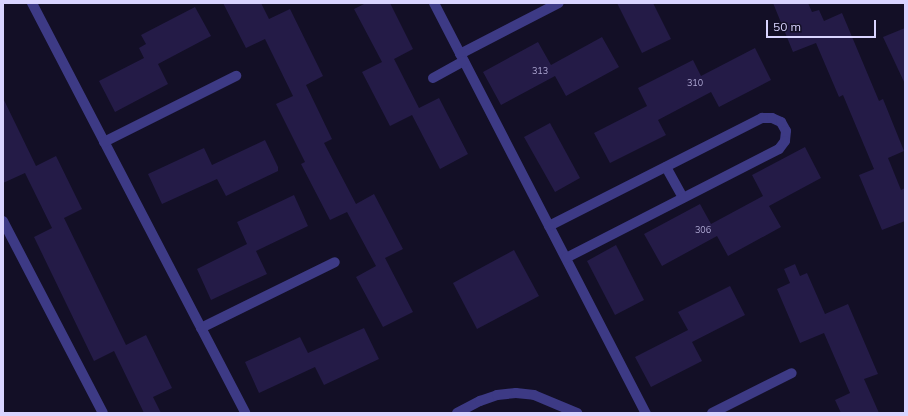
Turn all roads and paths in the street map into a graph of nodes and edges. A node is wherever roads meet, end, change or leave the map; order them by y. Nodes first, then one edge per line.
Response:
1 (32, 3) edge
2 (434, 3) edge
3 (559, 3) edge
4 (462, 57) junction
5 (236, 76) dead end
6 (433, 78) dead end
7 (104, 142) junction
8 (666, 167) junction
9 (683, 198) junction
10 (3, 221) edge
11 (549, 226) junction
12 (566, 258) junction
13 (335, 262) dead end
14 (201, 328) junction
15 (792, 372) dead end
16 (103, 413) edge
17 (245, 413) edge
18 (457, 413) edge
19 (577, 413) edge
20 (646, 413) edge
21 (712, 413) edge

1 - 7 street
2 - 4 street
3 - 4 street
4 - 6 street
4 - 11 street
5 - 7 street
7 - 14 street
8 - 9 street
8 - 9 street
8 - 11 street
9 - 12 street
10 - 16 street
11 - 12 street
12 - 20 street
13 - 14 street
14 - 17 street
15 - 21 street
18 - 19 street

